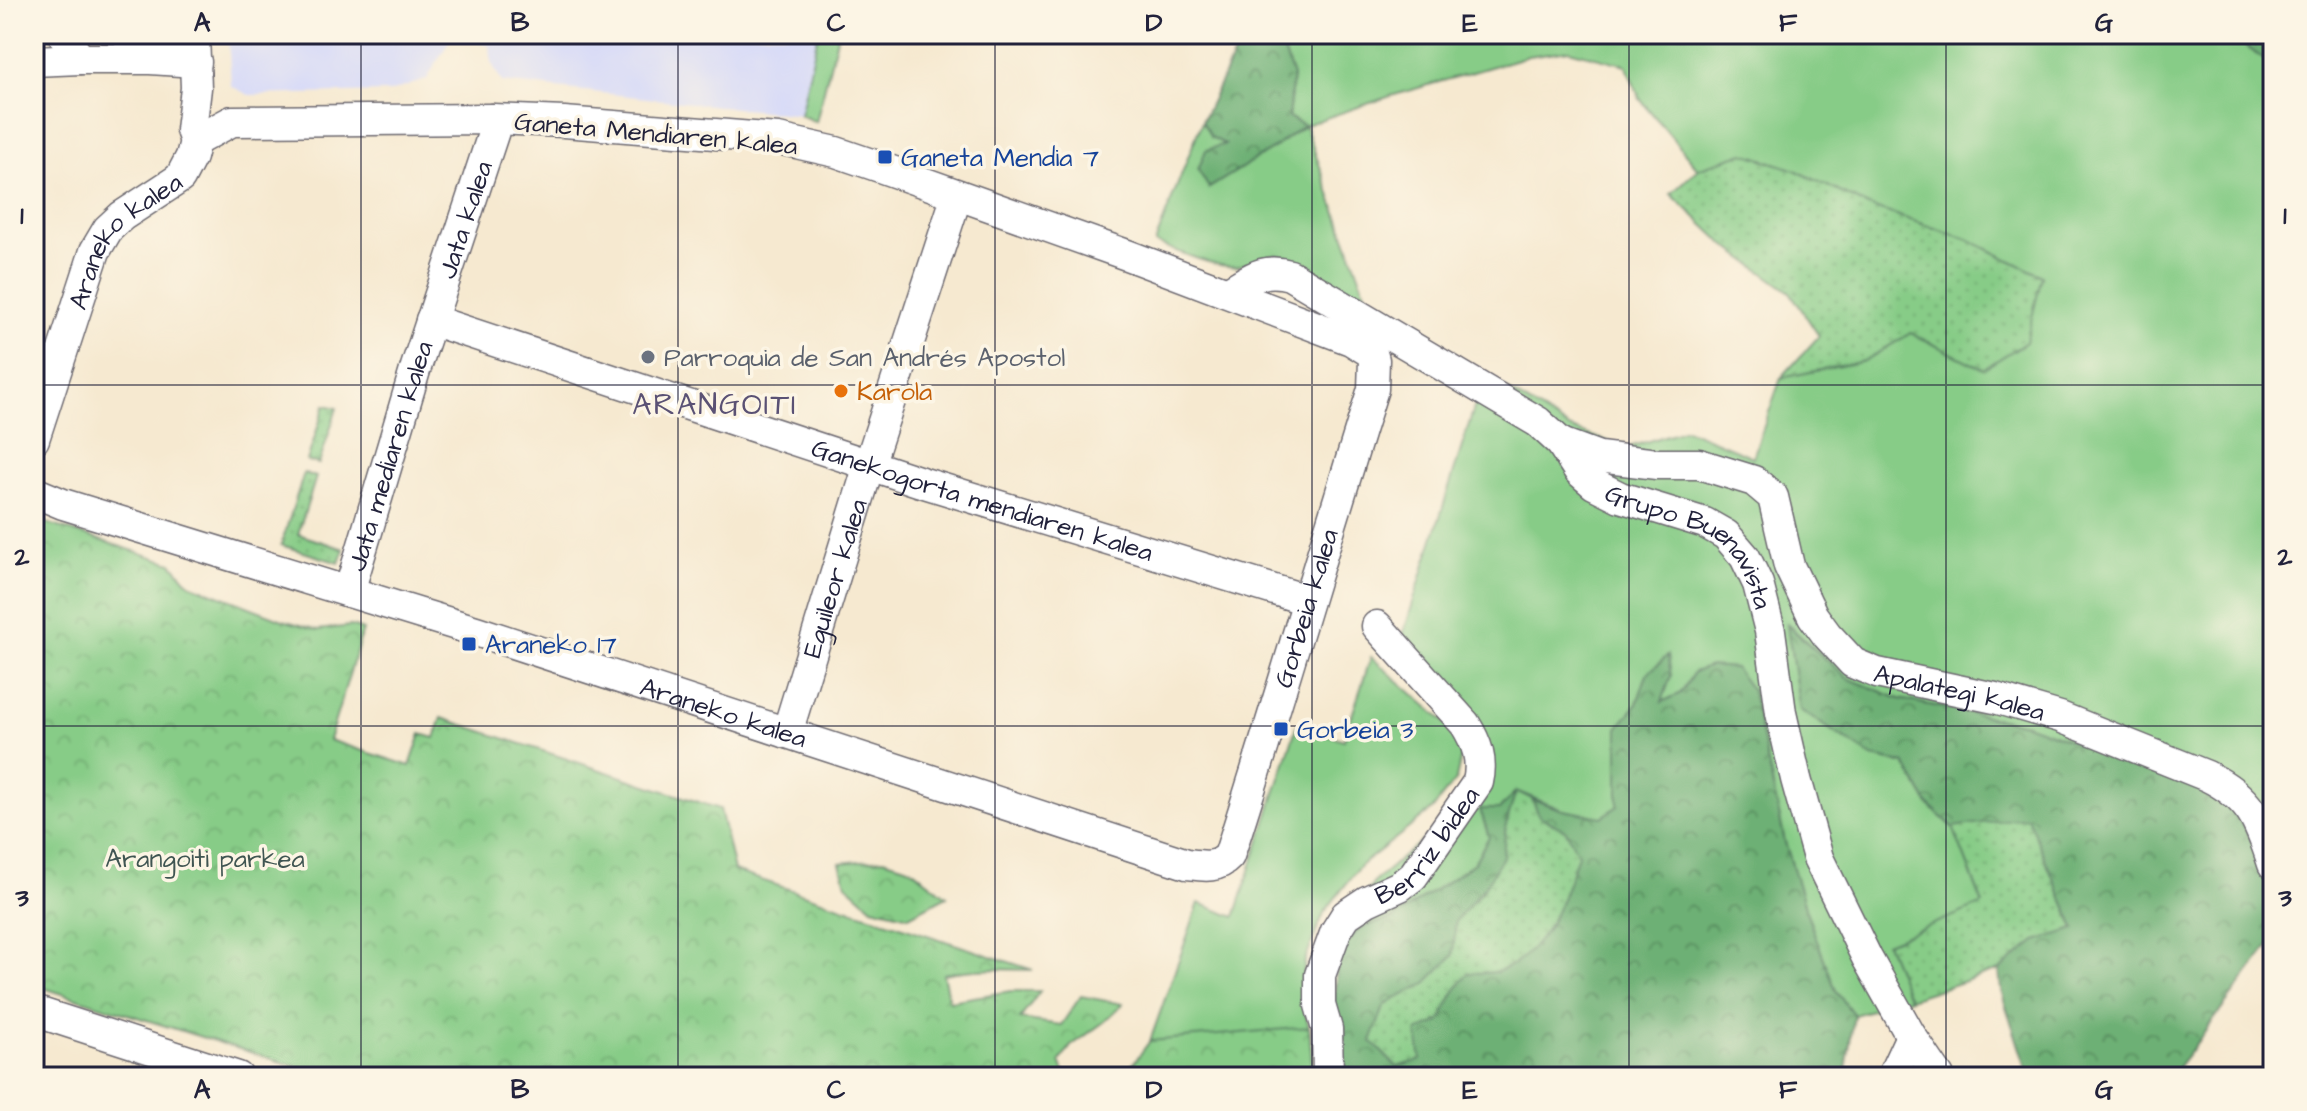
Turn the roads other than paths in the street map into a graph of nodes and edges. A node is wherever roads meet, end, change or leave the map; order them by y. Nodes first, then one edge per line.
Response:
1 (71, 46) edge
2 (34, 61) edge
3 (195, 61) edge
4 (492, 119) junction
5 (232, 121) junction
6 (195, 141) junction
7 (957, 195) junction
8 (1228, 292) junction
9 (431, 320) junction
10 (1374, 360) joint
11 (34, 439) edge
12 (1561, 443) junction
13 (869, 465) junction
14 (34, 492) edge
15 (349, 592) junction
16 (1307, 600) junction
17 (1377, 626) dead end
18 (787, 733) junction
19 (1229, 856) joint
20 (2273, 864) edge
21 (34, 1011) edge
22 (1911, 1036) junction
23 (238, 1077) edge
24 (1328, 1077) edge
25 (1892, 1077) edge
26 (1939, 1077) edge

1 - 2 street
1 - 3 street
3 - 5 street
3 - 6 street
4 - 5 street, Ganeta Mendiaren kalea
4 - 7 street, Ganeta Mendiaren kalea
4 - 9 street, Jata kalea
5 - 6 street, Ganeta Mendiaren kalea
6 - 11 street, Araneko kalea
7 - 8 street, Ganeta Mendiaren kalea
7 - 13 street, Eguileor kalea
8 - 10 street, Ganeta Mendiaren kalea
8 - 12 street, Grupo Buenavista
9 - 13 street, Ganekogorta mendiaren kalea
9 - 15 street, Jata mediaren kalea
10 - 16 street, Gorbeia kalea
12 - 20 street, Apalategi kalea
12 - 22 street, Grupo Buenavista
13 - 16 street, Ganekogorta mendiaren kalea
13 - 18 street, Eguileor kalea
14 - 15 street, Araneko kalea
15 - 18 street, Araneko kalea
16 - 19 street, Gorbeia kalea
17 - 24 street, Berriz bidea
18 - 19 street, Araneko kalea
21 - 23 street
22 - 25 street
22 - 26 street, Grupo Buenavista

